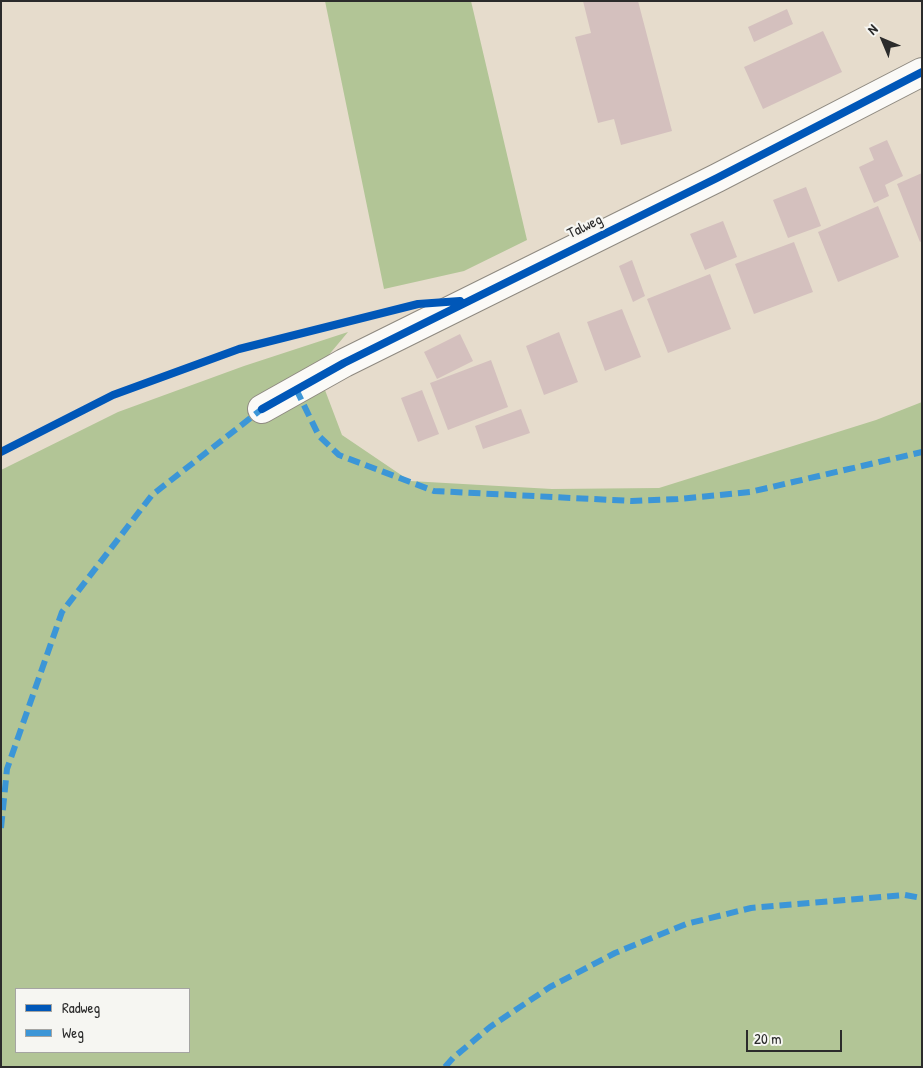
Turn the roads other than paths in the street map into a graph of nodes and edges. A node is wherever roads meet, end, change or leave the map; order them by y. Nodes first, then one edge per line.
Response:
1 (922, 72) edge
2 (262, 409) dead end

1 - 2 street, Talweg

